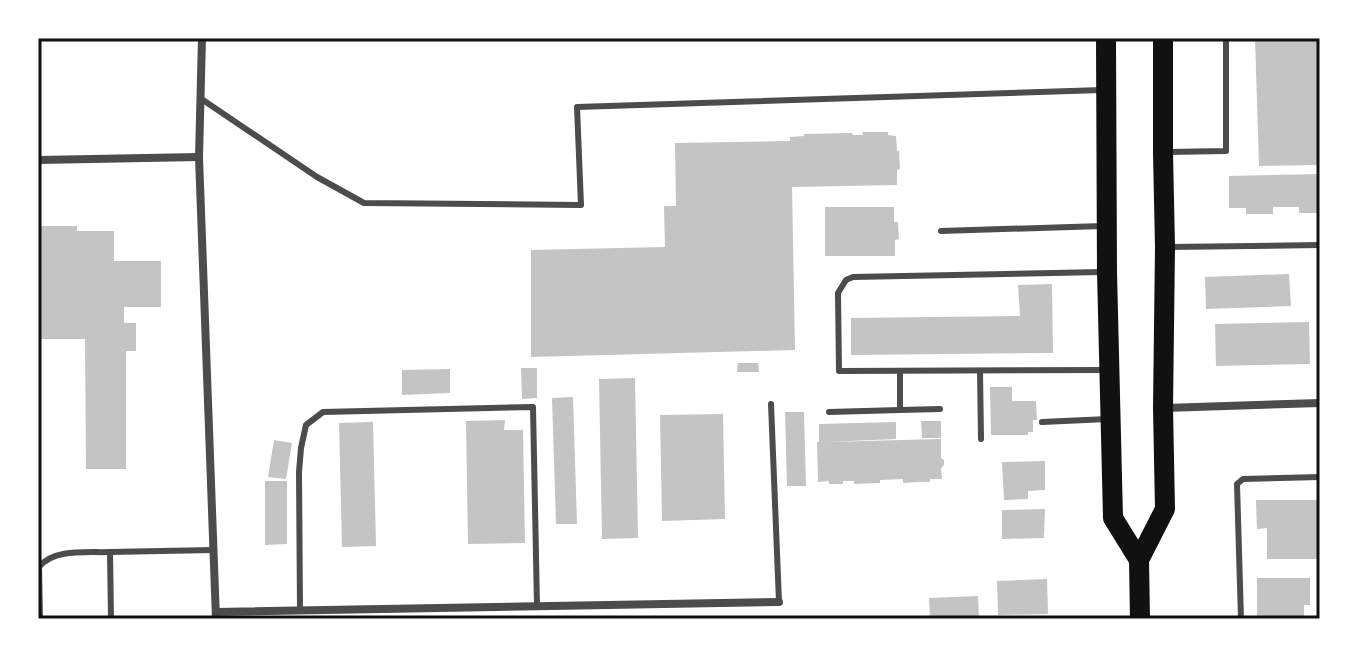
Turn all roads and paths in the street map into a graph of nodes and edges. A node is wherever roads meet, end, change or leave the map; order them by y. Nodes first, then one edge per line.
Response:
1 (202, 38) edge
2 (1106, 38) edge
3 (1163, 38) edge
4 (1226, 38) edge
5 (1105, 89) junction
6 (200, 98) junction
7 (1163, 153) junction
8 (199, 157) junction
9 (38, 160) edge
10 (1106, 226) junction
11 (941, 231) dead end
12 (1320, 245) edge
13 (1165, 247) junction
14 (1107, 272) junction
15 (1110, 370) junction
16 (980, 371) junction
17 (900, 372) junction
18 (1320, 403) edge
19 (771, 404) dead end
20 (1163, 408) junction
21 (940, 409) dead end
22 (900, 410) junction
23 (829, 412) dead end
24 (1111, 419) junction
25 (1042, 422) dead end
26 (981, 439) dead end
27 (1320, 477) edge
28 (213, 550) junction
29 (110, 552) junction
30 (1139, 560) junction
31 (779, 602) joint
32 (537, 606) junction
33 (418, 608) junction
34 (300, 610) junction
35 (216, 615) edge
36 (40, 619) edge
37 (111, 619) edge
38 (419, 619) edge
39 (1140, 619) edge
40 (1241, 619) edge

1 - 6 street
2 - 5 main road
3 - 7 main road
4 - 7 lane
5 - 6 lane
5 - 10 main road
6 - 8 street
7 - 13 main road
8 - 9 street
8 - 28 street
10 - 11 lane
10 - 14 main road
12 - 13 lane
13 - 20 main road
14 - 15 main road
14 - 17 lane
15 - 16 lane
15 - 24 main road
16 - 17 lane
16 - 26 lane
17 - 22 lane
18 - 20 street
19 - 31 lane
20 - 30 main road
21 - 22 lane
22 - 23 lane
24 - 25 lane
24 - 30 main road
27 - 40 lane
28 - 29 lane
28 - 35 street
29 - 36 lane
29 - 37 lane
30 - 39 main road
31 - 32 street
32 - 33 street
32 - 34 lane
33 - 34 street
33 - 38 lane
34 - 35 street

